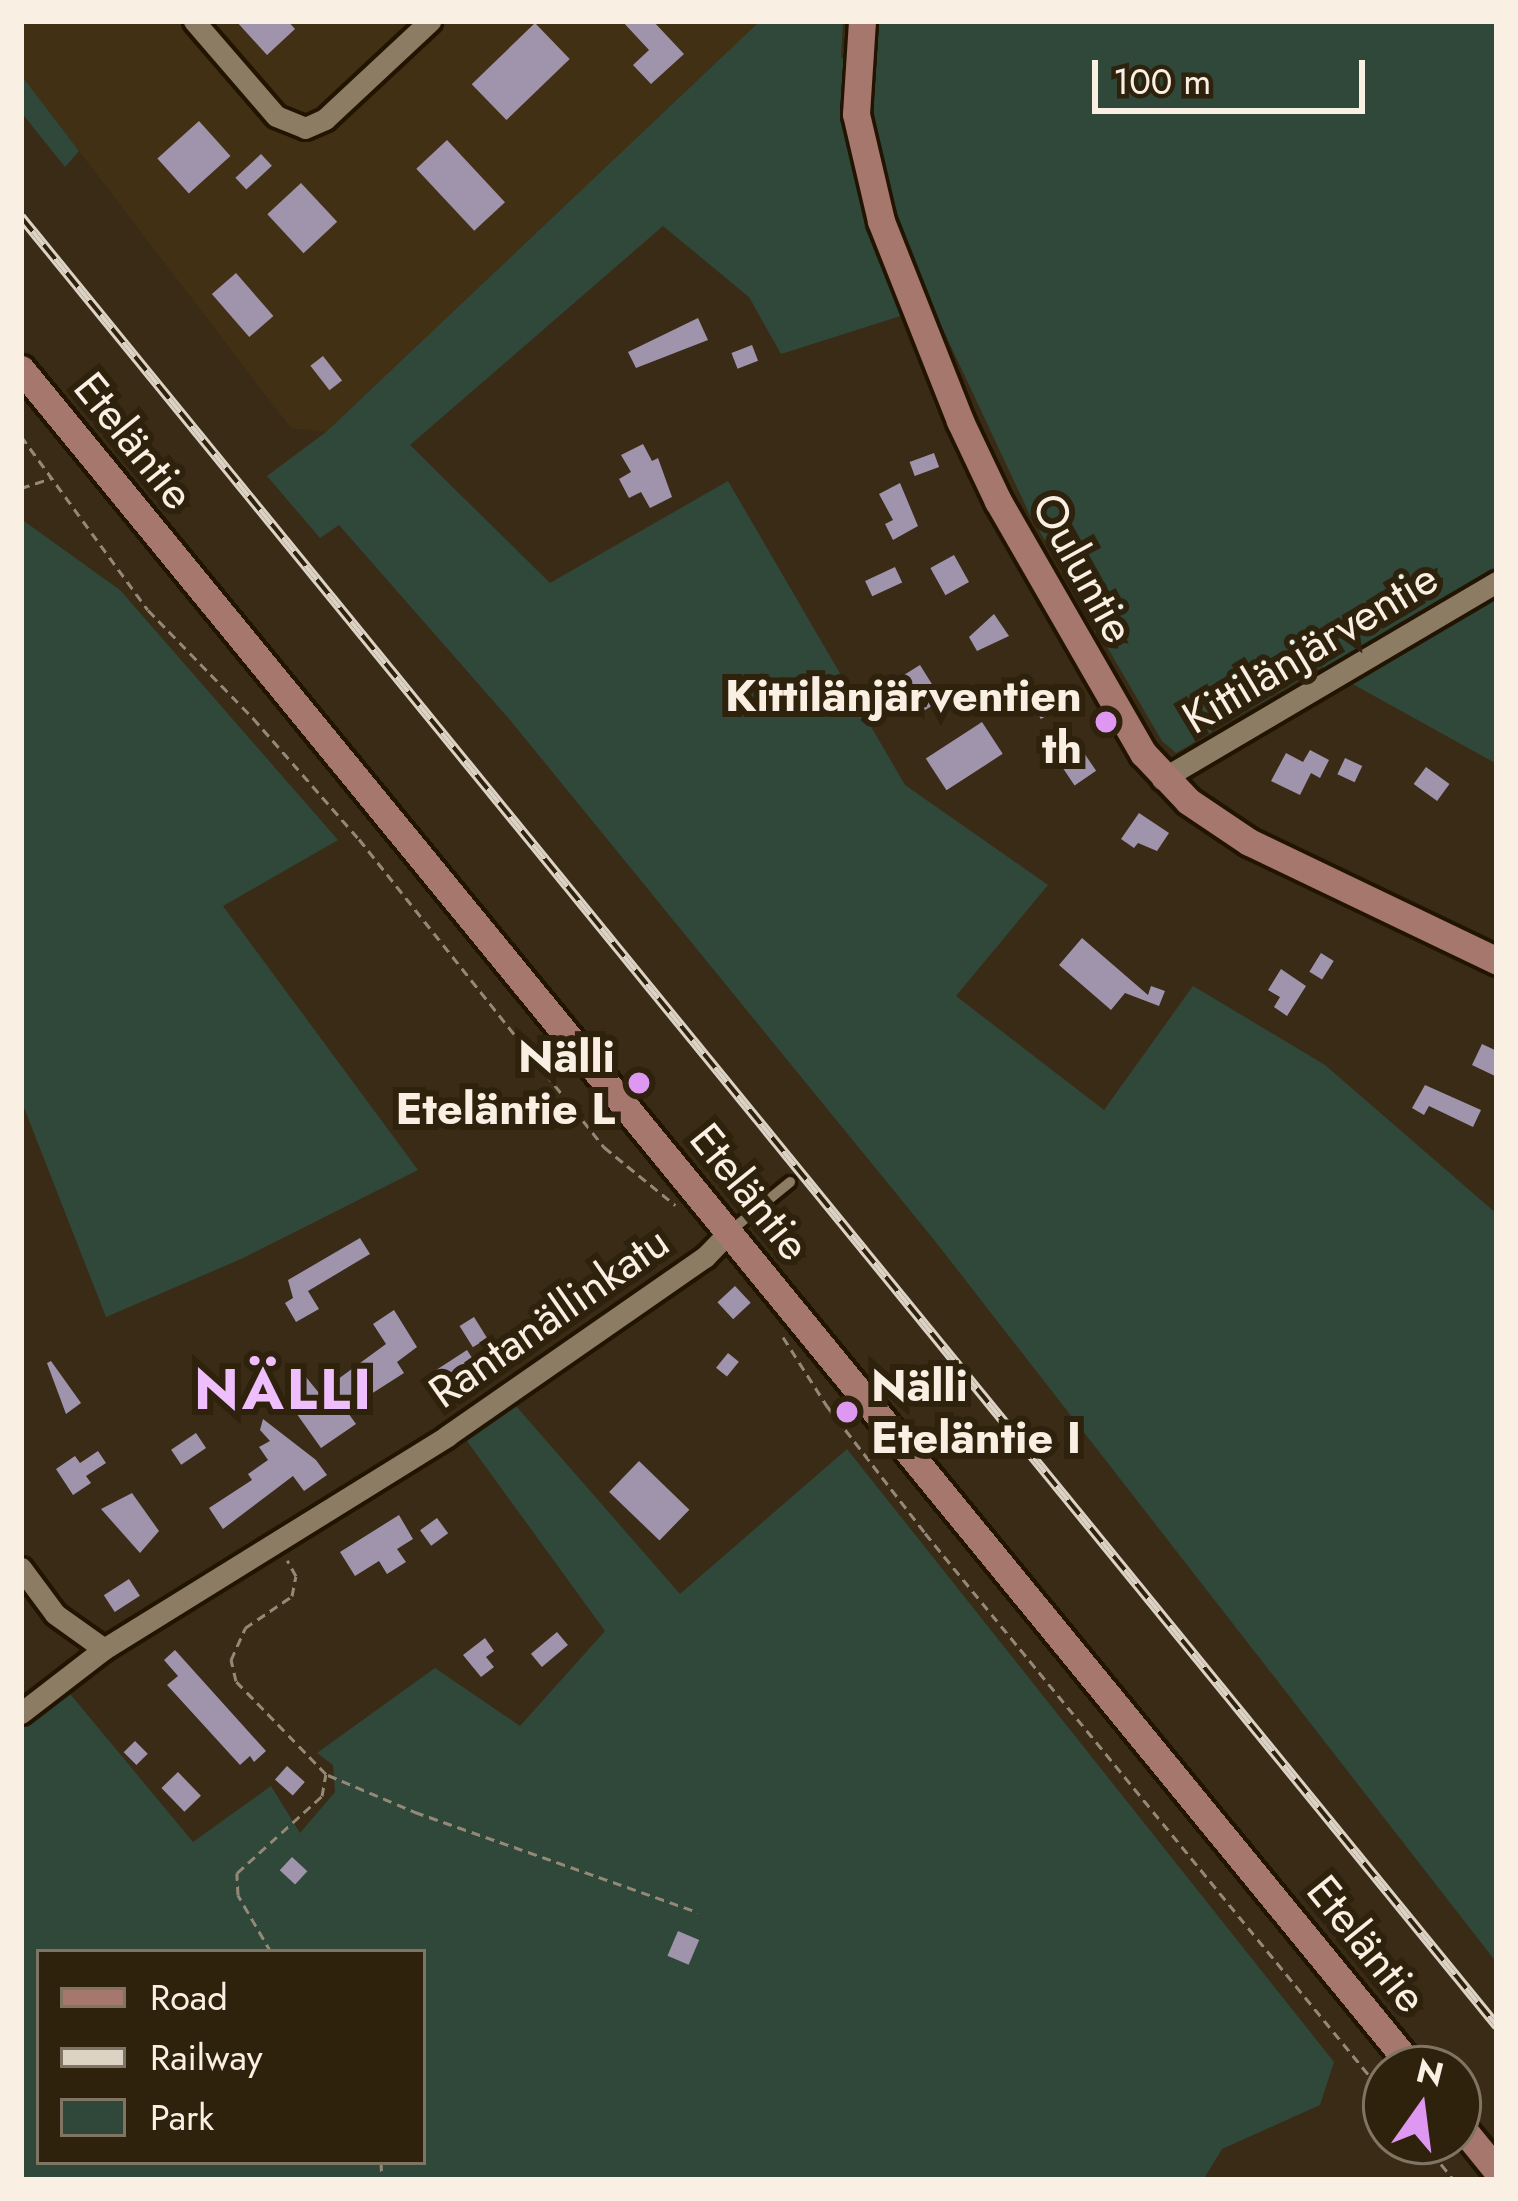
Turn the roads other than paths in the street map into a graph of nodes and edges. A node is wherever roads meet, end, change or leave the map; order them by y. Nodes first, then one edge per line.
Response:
1 (194, 21) edge
2 (430, 21) edge
3 (862, 21) edge
4 (21, 369) edge
5 (1497, 582) edge
6 (1162, 779) junction
7 (1497, 961) edge
8 (790, 1182) dead end
9 (729, 1232) junction
10 (21, 1568) edge
11 (104, 1649) junction
12 (21, 1712) edge
13 (1394, 2045) edge

1 - 2 street
3 - 6 main road, Ouluntie
4 - 9 main road, Eteläntie
5 - 6 street, Kittilänjärventie
6 - 7 main road, Ouluntie
8 - 9 lane
9 - 11 street, Rantanällinkatu
9 - 13 main road, Eteläntie
10 - 11 street
11 - 12 street, Rantanällinkatu

